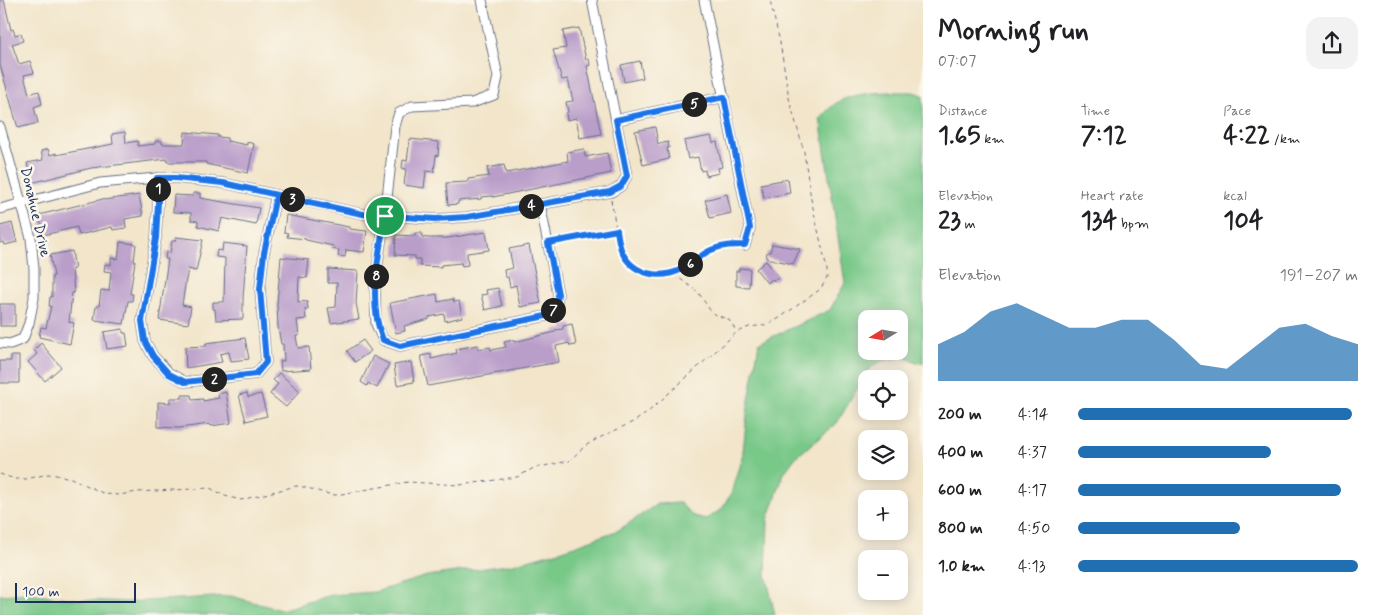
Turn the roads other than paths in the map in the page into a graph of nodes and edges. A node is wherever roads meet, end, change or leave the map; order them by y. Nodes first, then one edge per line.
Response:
1 (482, 0) edge
2 (592, 0) edge
3 (704, 0) edge
4 (724, 97) junction
5 (616, 120) junction
6 (0, 126) edge
7 (157, 178) junction
8 (276, 196) junction
9 (21, 203) junction
10 (540, 204) junction
11 (0, 209) edge
12 (385, 216) junction
13 (745, 245) road end
14 (0, 343) edge

1 - 12 street
2 - 5 street
3 - 4 street
4 - 5 street
4 - 13 street
5 - 10 street
6 - 9 street, Donahue Drive
7 - 8 street
7 - 8 street
7 - 9 street
8 - 12 street
9 - 11 street
9 - 14 street, Donahue Drive
10 - 12 street
10 - 12 street

